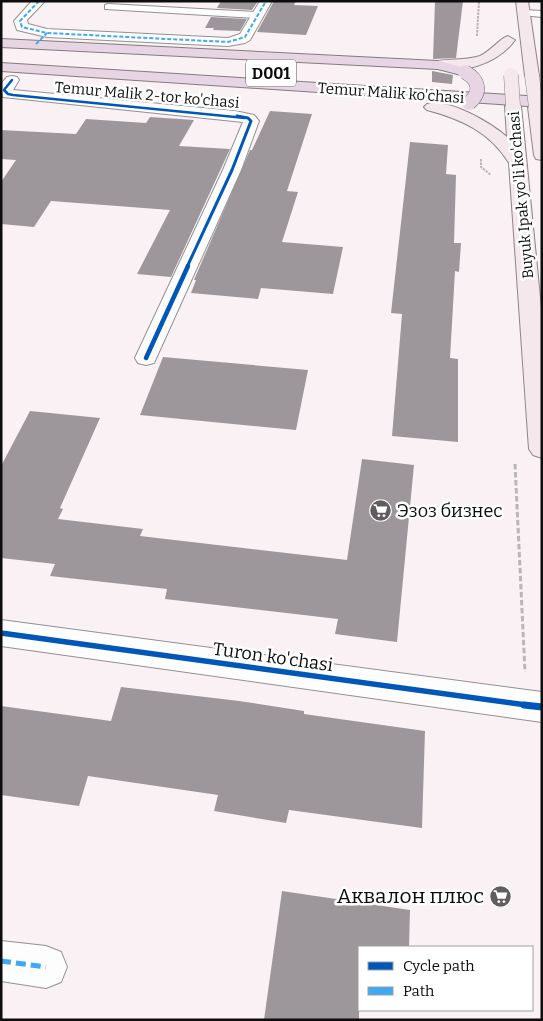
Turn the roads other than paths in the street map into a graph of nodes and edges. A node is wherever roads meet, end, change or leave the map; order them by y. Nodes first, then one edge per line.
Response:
1 (39, 1) edge
2 (266, 1) edge
3 (108, 7) dead end
4 (523, 7) edge
5 (542, 14) edge
6 (258, 15) junction
7 (507, 23) dead end
8 (47, 33) junction
9 (508, 40) junction
10 (527, 41) junction
11 (1, 43) edge
12 (36, 44) junction
13 (542, 53) edge
14 (1, 55) edge
15 (438, 66) junction
16 (5, 76) edge
17 (542, 90) edge
18 (539, 105) edge
19 (432, 108) junction
20 (542, 156) edge
21 (518, 162) junction
22 (146, 358) dead end
23 (542, 449) edge
24 (1, 633) edge
25 (542, 707) edge
26 (1, 961) edge
27 (46, 967) dead end

1 - 8 street
2 - 6 street
3 - 6 lane
4 - 5 lane
4 - 10 main road, Buyuk Ipak yo'li ko'chasi
6 - 8 street
7 - 9 main road, Buyuk Ipak yo'li ko'chasi
8 - 12 street
9 - 15 main road
9 - 21 main road, Buyuk Ipak yo'li ko'chasi, bridge
10 - 13 main road
10 - 18 main road, Buyuk Ipak yo'li ko'chasi, bridge
11 - 12 highway
12 - 15 highway
14 - 17 highway, Temur Malik ko'chasi / D001
15 - 19 highway, bridge
16 - 18 highway, Temur Malik ko'chasi / D001
16 - 19 highway
16 - 22 street, Temur Malik 2-tor ko'chasi
18 - 20 main road, Buyuk Ipak yo'li ko'chasi
19 - 21 main road
21 - 23 main road, Buyuk Ipak yo'li ko'chasi
24 - 25 street, Turon ko'chasi
26 - 27 street

